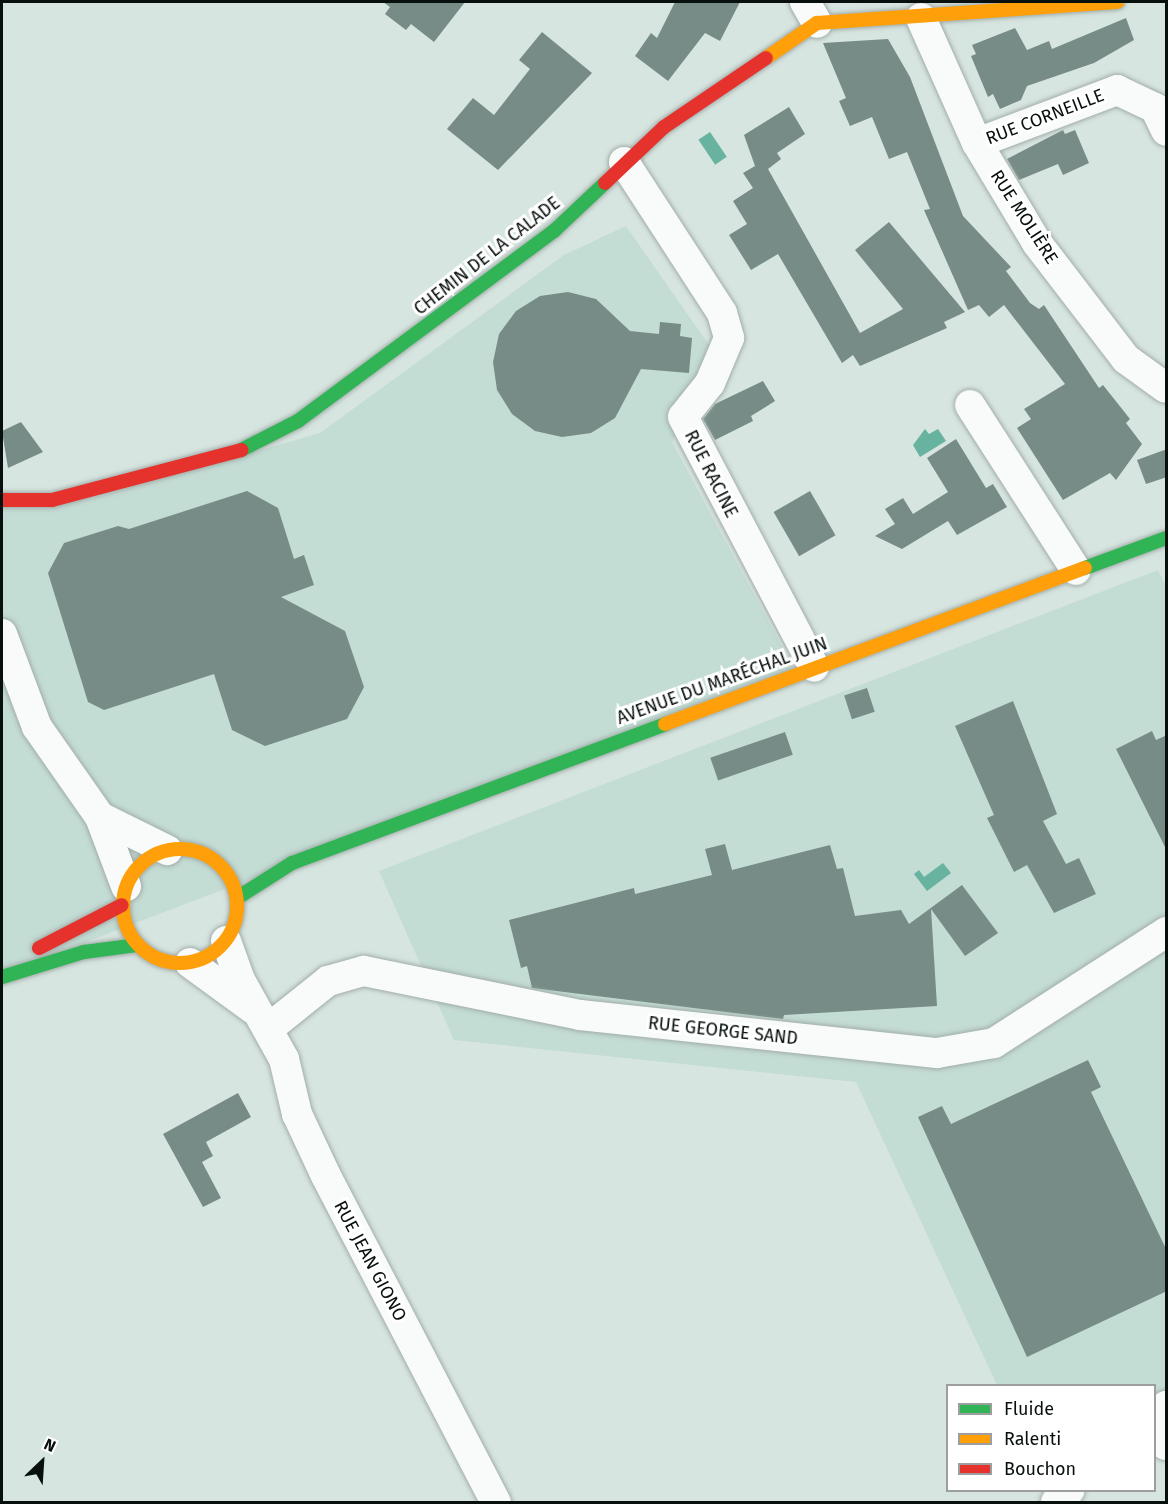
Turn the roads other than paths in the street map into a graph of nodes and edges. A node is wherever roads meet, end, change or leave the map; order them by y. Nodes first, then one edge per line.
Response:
1 (1117, 2) edge
2 (811, 12) edge
3 (921, 18) junction
4 (1167, 131) edge
5 (977, 143) junction
6 (624, 162) junction
7 (1167, 388) edge
8 (970, 405) dead end
9 (2, 500) edge
10 (1167, 538) edge
11 (1076, 570) junction
12 (2, 634) edge
13 (813, 667) junction
14 (100, 817) junction
15 (167, 850) junction
16 (292, 863) junction
17 (260, 864) dead end
18 (239, 865) dead end
19 (221, 866) junction
20 (124, 895) junction
21 (237, 898) junction
22 (1167, 932) edge
23 (226, 940) junction
24 (136, 945) junction
25 (2, 963) edge
26 (190, 963) junction
27 (2, 977) edge
28 (264, 1021) junction
29 (1069, 1492) edge
30 (496, 1503) edge
31 (1056, 1503) edge

1 - 3 main road, CHEMIN DE LA CALADE
2 - 3 main road, CHEMIN DE LA CALADE
2 - 6 main road, CHEMIN DE LA CALADE
3 - 5 street, RUE MOLIÈRE
4 - 5 street, RUE CORNEILLE
5 - 7 street, RUE MOLIÈRE
6 - 9 main road, CHEMIN DE LA CALADE
6 - 13 street, RUE RACINE
8 - 11 street
10 - 11 main road, AVENUE DU MARÉCHAL JUIN
11 - 13 main road, AVENUE DU MARÉCHAL JUIN
12 - 14 street
13 - 16 main road, AVENUE DU MARÉCHAL JUIN
14 - 15 street
14 - 20 street
15 - 19 main road
15 - 20 main road
16 - 17 main road, AVENUE DU MARÉCHAL JUIN
16 - 21 main road, AVENUE DU MARÉCHAL JUIN
18 - 19 main road
19 - 21 main road
20 - 24 main road
20 - 25 main road
21 - 23 main road
22 - 28 street, RUE GEORGE SAND
23 - 26 main road
23 - 28 street, RUE JEAN GIONO
24 - 26 main road
24 - 27 main road
26 - 28 street, RUE JEAN GIONO
28 - 30 street, RUE JEAN GIONO
29 - 31 street

